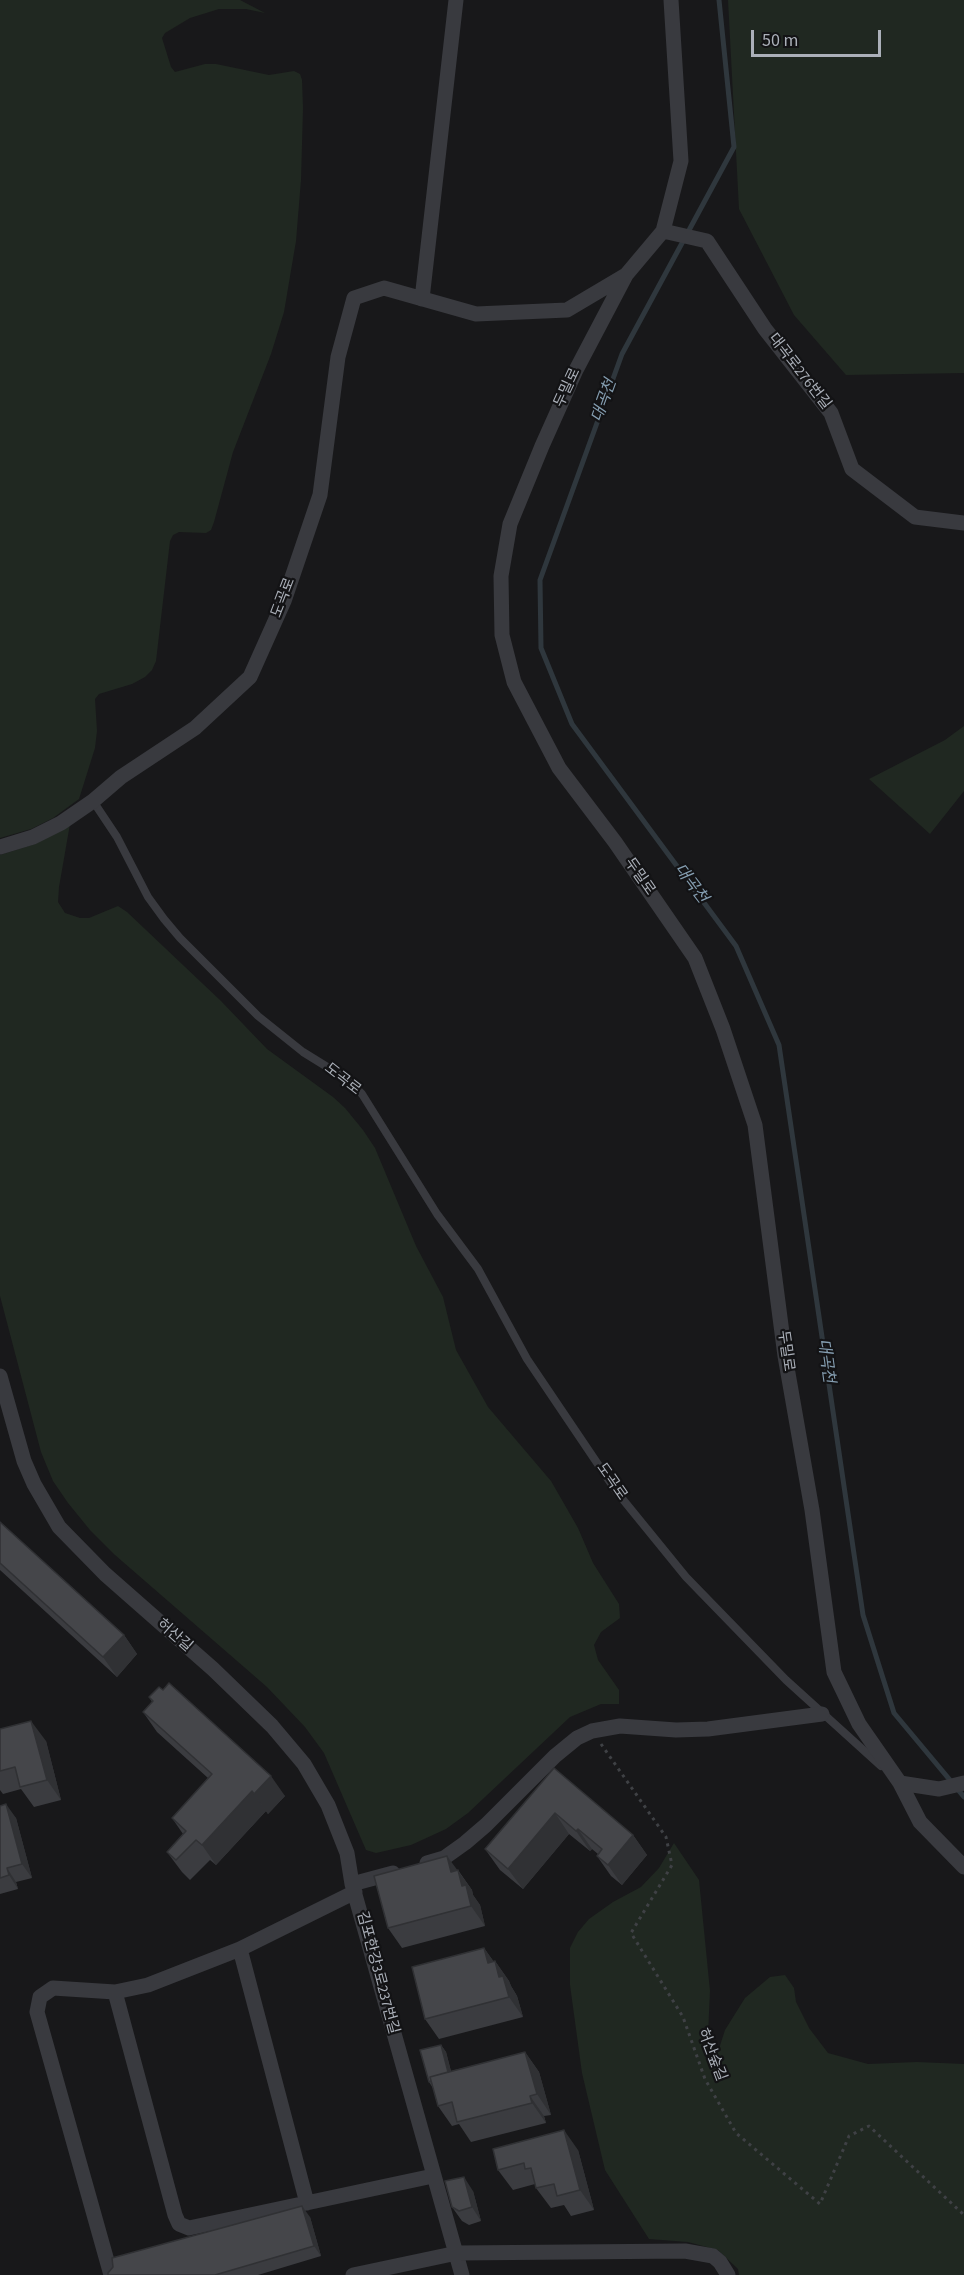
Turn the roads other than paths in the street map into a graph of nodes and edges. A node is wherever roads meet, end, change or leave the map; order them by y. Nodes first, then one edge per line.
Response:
1 (456, 0) edge
2 (671, 0) edge
3 (669, 232) junction
4 (626, 275) junction
5 (422, 299) junction
6 (964, 523) edge
7 (93, 801) junction
8 (0, 847) edge
9 (0, 1376) edge
10 (822, 1714) junction
11 (900, 1783) junction
12 (964, 1783) edge
13 (964, 1867) edge
14 (353, 1888) junction
15 (240, 1948) junction
16 (115, 1992) junction
17 (433, 2176) junction
18 (307, 2204) junction
19 (456, 2253) junction
20 (111, 2275) edge
21 (353, 2275) edge
22 (462, 2275) edge
23 (728, 2275) edge

1 - 5 street
2 - 3 street, 두밀로
3 - 4 street, 두밀로
3 - 6 street, 대곡로276번길
4 - 5 street
4 - 11 street, 두밀로
5 - 7 street, 도곡로
7 - 8 street
7 - 10 lane, 도곡로
9 - 14 street, 허산길
10 - 11 lane, 도곡로
10 - 14 street
11 - 12 street
11 - 13 street, 도곡로
14 - 15 street, 김포한강3로237번길
14 - 17 street, 김포한강3로237번길
15 - 16 street, 김포한강3로237번길
15 - 18 street
16 - 18 street
16 - 20 street, 김포한강3로237번길
17 - 18 street
17 - 19 street, 김포한강3로237번길
19 - 21 street
19 - 22 street, 김포한강3로237번길
19 - 23 street

